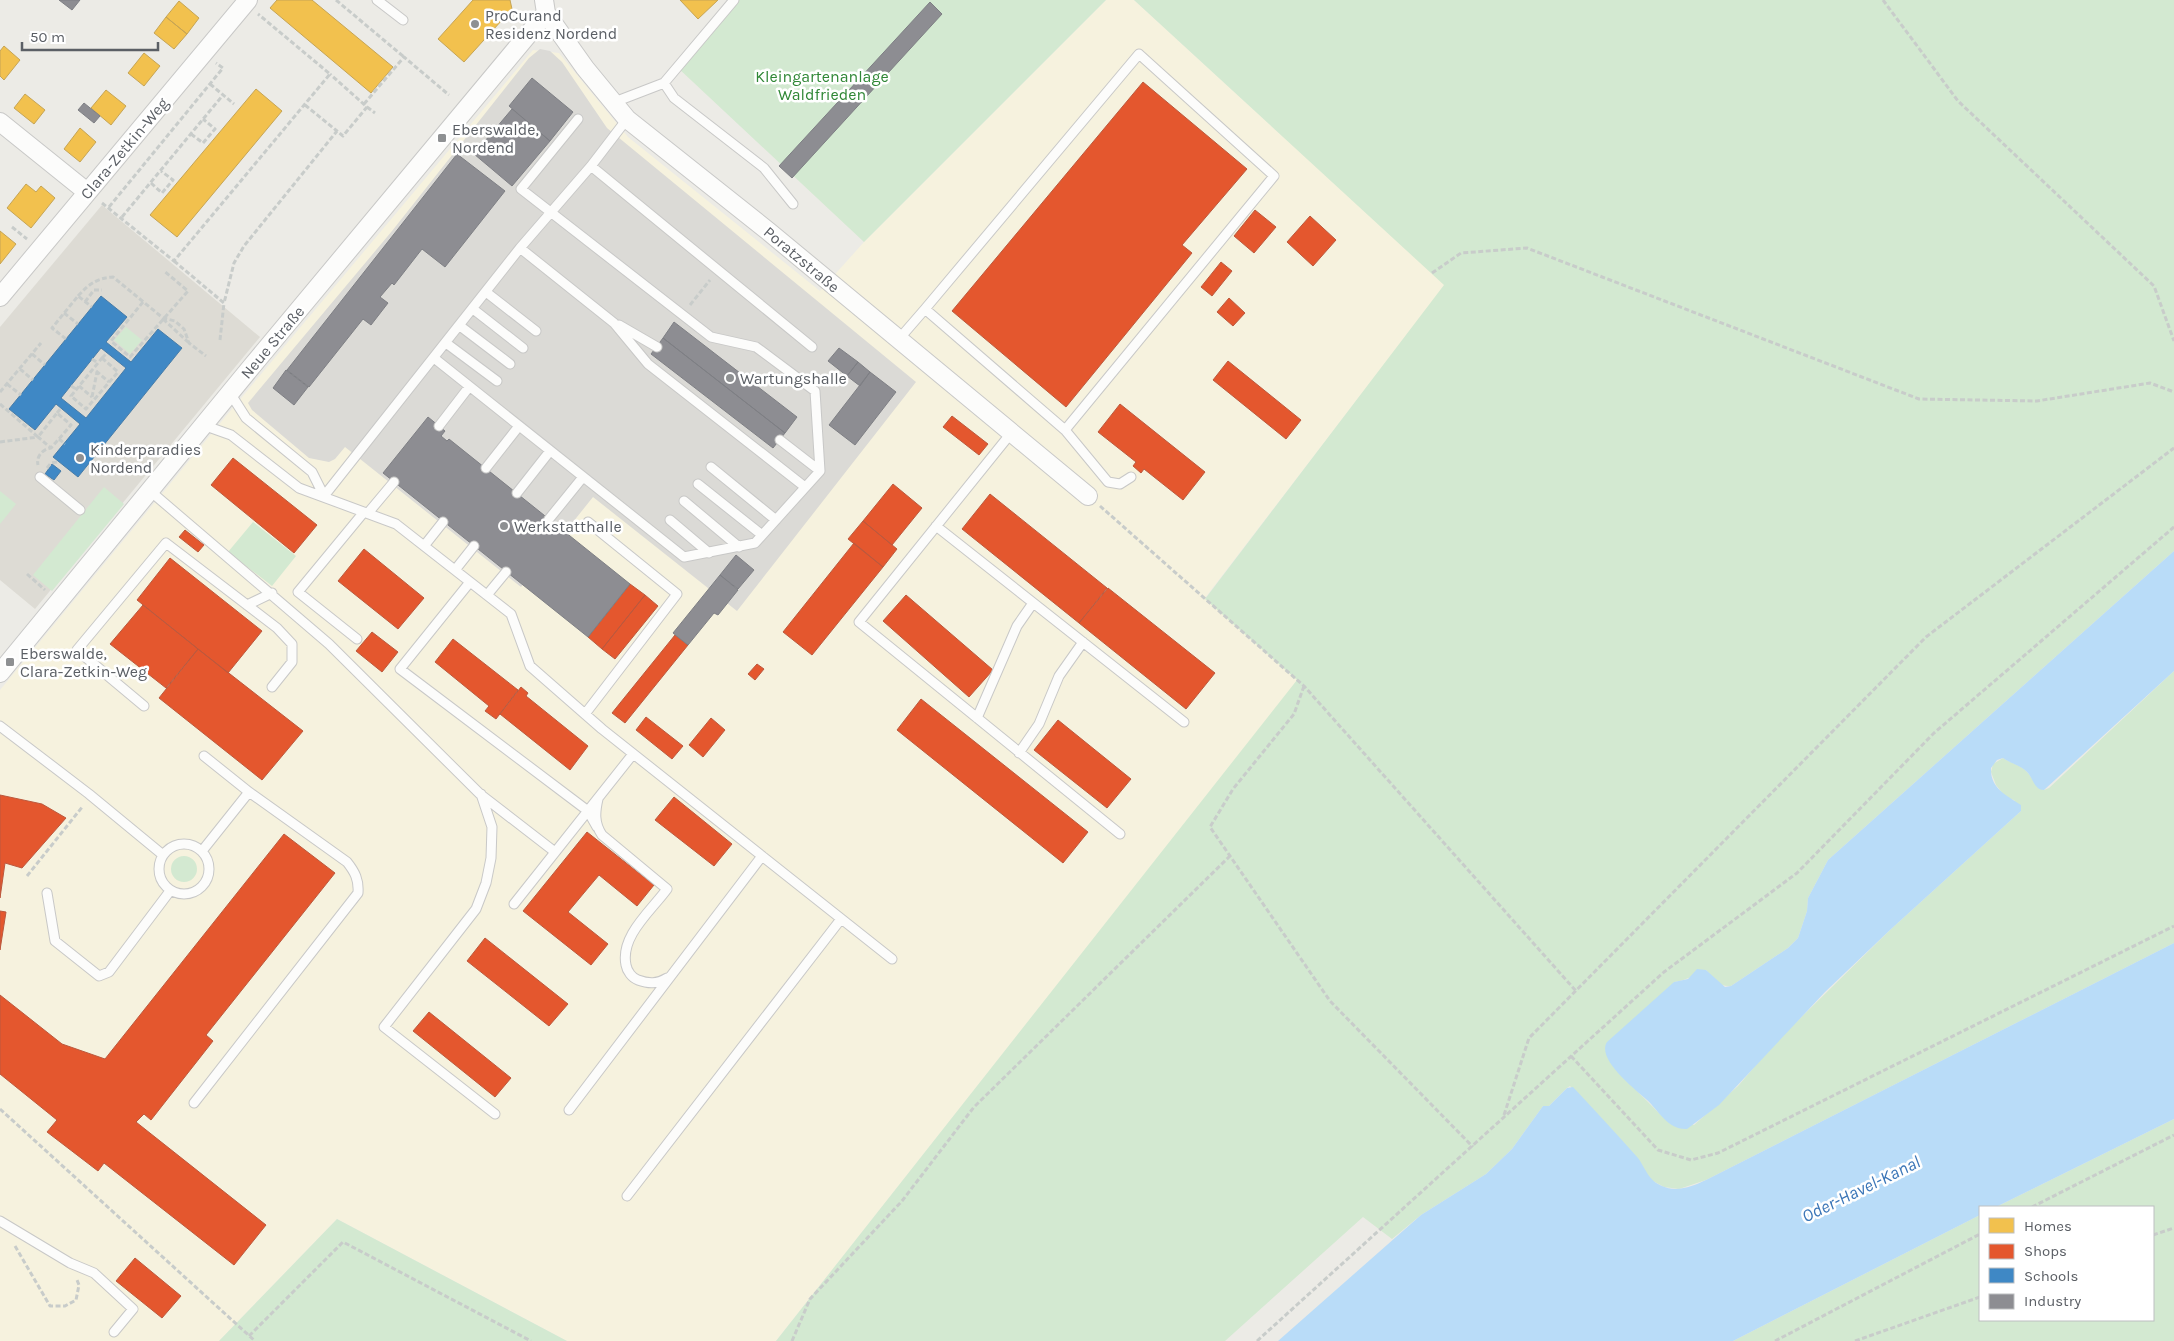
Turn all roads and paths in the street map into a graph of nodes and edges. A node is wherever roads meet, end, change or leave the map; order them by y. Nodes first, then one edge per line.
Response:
1 (336, 0) edge
2 (377, 0) edge
3 (734, 0) edge
4 (1883, 0) edge
5 (247, 2) edge
6 (545, 6) edge
7 (403, 20) dead end
8 (404, 57) junction
9 (213, 60) dead end
10 (330, 74) junction
11 (664, 83) junction
12 (210, 84) junction
13 (223, 95) junction
14 (449, 95) dead end
15 (612, 103) junction
16 (234, 104) dead end
17 (305, 105) junction
18 (365, 106) junction
19 (375, 113) dead end
20 (203, 119) junction
21 (578, 119) dead end
22 (627, 119) junction
23 (0, 122) edge
24 (337, 131) junction
25 (191, 134) junction
26 (590, 166) junction
27 (161, 171) junction
28 (150, 183) junction
29 (87, 192) junction
30 (793, 204) dead end
31 (109, 207) junction
32 (550, 213) junction
33 (122, 217) junction
34 (520, 248) junction
35 (174, 262) junction
36 (718, 270) junction
37 (164, 271) dead end
38 (1432, 273) dead end
39 (102, 290) dead end
40 (486, 292) junction
41 (78, 296) junction
42 (0, 297) edge
43 (85, 302) junction
44 (143, 302) junction
45 (224, 302) junction
46 (92, 307) dead end
47 (473, 309) junction
48 (925, 309) junction
49 (64, 313) junction
50 (682, 315) junction
51 (163, 318) junction
52 (614, 323) junction
53 (78, 324) dead end
54 (460, 326) junction
55 (536, 331) dead end
56 (66, 339) dead end
57 (220, 340) dead end
58 (899, 340) junction
59 (2174, 341) edge
60 (41, 343) dead end
61 (189, 343) junction
62 (446, 343) junction
63 (657, 347) dead end
64 (812, 347) dead end
65 (523, 348) dead end
66 (107, 352) dead end
67 (32, 354) junction
68 (206, 356) dead end
69 (102, 358) junction
70 (434, 358) junction
71 (92, 359) dead end
72 (98, 363) junction
73 (510, 364) dead end
74 (45, 365) dead end
75 (94, 368) junction
76 (20, 369) junction
77 (98, 372) junction
78 (33, 380) dead end
79 (497, 381) dead end
80 (109, 382) junction
81 (7, 384) junction
82 (71, 386) dead end
83 (470, 387) junction
84 (77, 388) junction
85 (0, 392) edge
86 (2174, 392) edge
87 (230, 393) junction
88 (21, 395) dead end
89 (93, 398) junction
90 (0, 404) edge
91 (61, 408) dead end
92 (86, 409) junction
93 (90, 412) dead end
94 (57, 413) junction
95 (203, 425) junction
96 (438, 426) dead end
97 (519, 426) junction
98 (1065, 430) junction
99 (1012, 432) junction
100 (38, 437) junction
101 (59, 439) junction
102 (780, 440) dead end
103 (0, 442) edge
104 (64, 444) dead end
105 (52, 448) junction
106 (2174, 448) edge
107 (550, 451) junction
108 (38, 468) dead end
109 (486, 468) dead end
110 (711, 468) dead end
111 (820, 471) junction
112 (40, 477) dead end
113 (583, 477) junction
114 (1131, 477) dead end
115 (394, 482) dead end
116 (698, 484) dead end
117 (805, 487) junction
118 (149, 490) junction
119 (517, 493) dead end
120 (324, 496) junction
121 (1088, 496) joint
122 (684, 502) dead end
123 (80, 510) dead end
124 (366, 513) junction
125 (549, 519) dead end
126 (670, 520) dead end
127 (776, 520) junction
128 (443, 522) dead end
129 (588, 522) dead end
130 (936, 526) junction
131 (2174, 527) edge
132 (762, 535) junction
133 (424, 546) junction
134 (474, 546) dead end
135 (739, 547) junction
136 (709, 553) junction
137 (455, 570) junction
138 (506, 572) dead end
139 (27, 574) dead end
140 (470, 582) junction
141 (272, 593) junction
142 (487, 595) junction
143 (60, 603) junction
144 (1033, 603) junction
145 (247, 605) junction
146 (357, 640) dead end
147 (1083, 642) junction
148 (0, 673) edge
149 (272, 686) dead end
150 (1304, 686) junction
151 (144, 706) dead end
152 (585, 714) junction
153 (977, 718) junction
154 (1184, 722) dead end
155 (0, 726) edge
156 (1019, 753) junction
157 (633, 754) junction
158 (204, 756) dead end
159 (249, 792) junction
160 (480, 794) junction
161 (92, 796) junction
162 (598, 799) junction
163 (588, 811) junction
164 (597, 827) junction
165 (1120, 834) dead end
166 (202, 851) junction
167 (555, 852) junction
168 (163, 855) junction
169 (762, 856) junction
170 (1230, 856) junction
171 (27, 876) dead end
172 (170, 891) junction
173 (47, 893) dead end
174 (514, 904) dead end
175 (841, 919) junction
176 (2174, 926) edge
177 (892, 959) dead end
178 (671, 976) junction
179 (1576, 991) junction
180 (1571, 1056) junction
181 (194, 1103) dead end
182 (0, 1109) edge
183 (569, 1110) dead end
184 (495, 1114) dead end
185 (1503, 1116) junction
186 (2174, 1135) edge
187 (1473, 1147) junction
188 (627, 1196) dead end
189 (2034, 1206) edge
190 (0, 1222) edge
191 (2174, 1228) edge
192 (1979, 1235) edge
193 (2154, 1235) edge
194 (70, 1263) junction
195 (1979, 1297) edge
196 (114, 1332) dead end
197 (249, 1336) junction
198 (255, 1341) edge
199 (531, 1341) edge
200 (792, 1341) edge
201 (1257, 1341) edge
202 (1775, 1341) edge
203 (1855, 1341) edge

1 - 8 path
2 - 7 lane
3 - 11 lane
4 - 59 path
5 - 10 path
5 - 29 street, Clara-Zetkin-Weg
6 - 15 street, Poratzstraße
6 - 87 street, Neue Straße
8 - 14 path
8 - 18 path
9 - 12 path
10 - 17 path
10 - 18 path
11 - 15 lane
11 - 30 lane
12 - 13 path
12 - 31 path
13 - 16 path
13 - 20 path
15 - 22 street, Poratzstraße
17 - 24 path
17 - 35 path
18 - 19 path
18 - 24 path
20 - 25 path
20 - 25 path
21 - 32 lane
22 - 26 lane
22 - 58 street, Poratzstraße
23 - 29 street
24 - 45 path
25 - 27 path
26 - 32 lane
26 - 36 lane
27 - 28 path
27 - 28 path
28 - 33 path
29 - 31 path
29 - 42 street, Clara-Zetkin-Weg
31 - 33 path
32 - 34 lane
32 - 50 lane
33 - 35 path
34 - 40 lane
34 - 52 lane
35 - 45 path
36 - 50 path
36 - 64 lane
37 - 51 path
38 - 86 path
39 - 43 path
40 - 47 lane
40 - 55 lane
41 - 43 path
41 - 44 path
41 - 49 path
43 - 46 path
44 - 51 path
44 - 51 path
45 - 57 path
47 - 54 lane
47 - 65 lane
48 - 58 lane
48 - 98 lane
48 - 98 lane
49 - 53 path
49 - 56 path
50 - 111 lane
51 - 61 path
51 - 61 path
52 - 63 lane
52 - 117 lane
54 - 62 lane
54 - 73 lane
58 - 99 street, Poratzstraße
60 - 67 path
61 - 68 path
62 - 70 lane
62 - 79 lane
66 - 69 path
67 - 74 path
67 - 76 path
69 - 72 path
69 - 80 path
70 - 83 lane
70 - 120 lane
71 - 72 path
72 - 75 path
75 - 77 path
75 - 84 path
76 - 78 path
76 - 81 path
77 - 80 path
77 - 89 path
80 - 89 path
81 - 85 path
81 - 88 path
82 - 84 path
83 - 96 lane
83 - 97 lane
84 - 89 path
84 - 92 path
87 - 95 street, Neue Straße
87 - 120 lane
89 - 92 path
90 - 100 path
91 - 94 path
92 - 93 path
94 - 100 path
94 - 101 path
95 - 118 street, Neue Straße
95 - 120 lane
97 - 107 lane
97 - 109 lane
98 - 114 lane
99 - 121 street, Poratzstraße
99 - 130 lane
100 - 103 path
100 - 105 path
101 - 104 path
101 - 105 path
102 - 111 lane
105 - 108 path
106 - 179 path
107 - 113 lane
107 - 119 lane
110 - 127 lane
111 - 117 lane
112 - 123 lane
113 - 125 lane
113 - 136 lane
115 - 124 lane
116 - 132 lane
117 - 127 lane
118 - 141 lane
118 - 143 street, Neue Straße
120 - 124 lane
121 - 150 path
122 - 135 lane
124 - 133 lane
124 - 146 lane
126 - 136 lane
127 - 132 lane
128 - 133 lane
129 - 152 lane
130 - 144 lane
130 - 153 lane
131 - 180 path
132 - 135 lane
133 - 137 lane
134 - 137 lane
135 - 136 lane
137 - 140 lane
138 - 142 lane
139 - 143 path
140 - 142 lane
140 - 163 lane
141 - 145 lane
141 - 160 lane
142 - 152 lane
143 - 148 street, Neue Straße
144 - 147 lane
144 - 153 lane
145 - 149 lane
145 - 151 lane
147 - 154 lane
147 - 156 lane
150 - 170 path
150 - 179 path
152 - 157 lane
153 - 156 lane
155 - 161 lane
156 - 165 lane
157 - 162 lane
157 - 169 lane
158 - 159 lane
159 - 166 lane
159 - 181 lane
160 - 167 lane
160 - 184 lane
161 - 168 lane
161 - 171 path
162 - 163 lane
162 - 164 lane
163 - 164 lane
163 - 167 lane
164 - 178 lane
166 - 168 lane
166 - 172 lane
167 - 174 lane
168 - 172 lane
169 - 175 lane
169 - 178 lane
170 - 187 path
170 - 200 path
172 - 173 lane
175 - 177 lane
175 - 188 lane
176 - 180 path
178 - 183 lane
179 - 185 path
180 - 185 path
182 - 197 path
185 - 187 path
186 - 189 path
187 - 201 path
190 - 194 lane
190 - 194 path
191 - 193 path
192 - 202 path
194 - 196 lane
195 - 203 path
197 - 198 path
197 - 199 path

